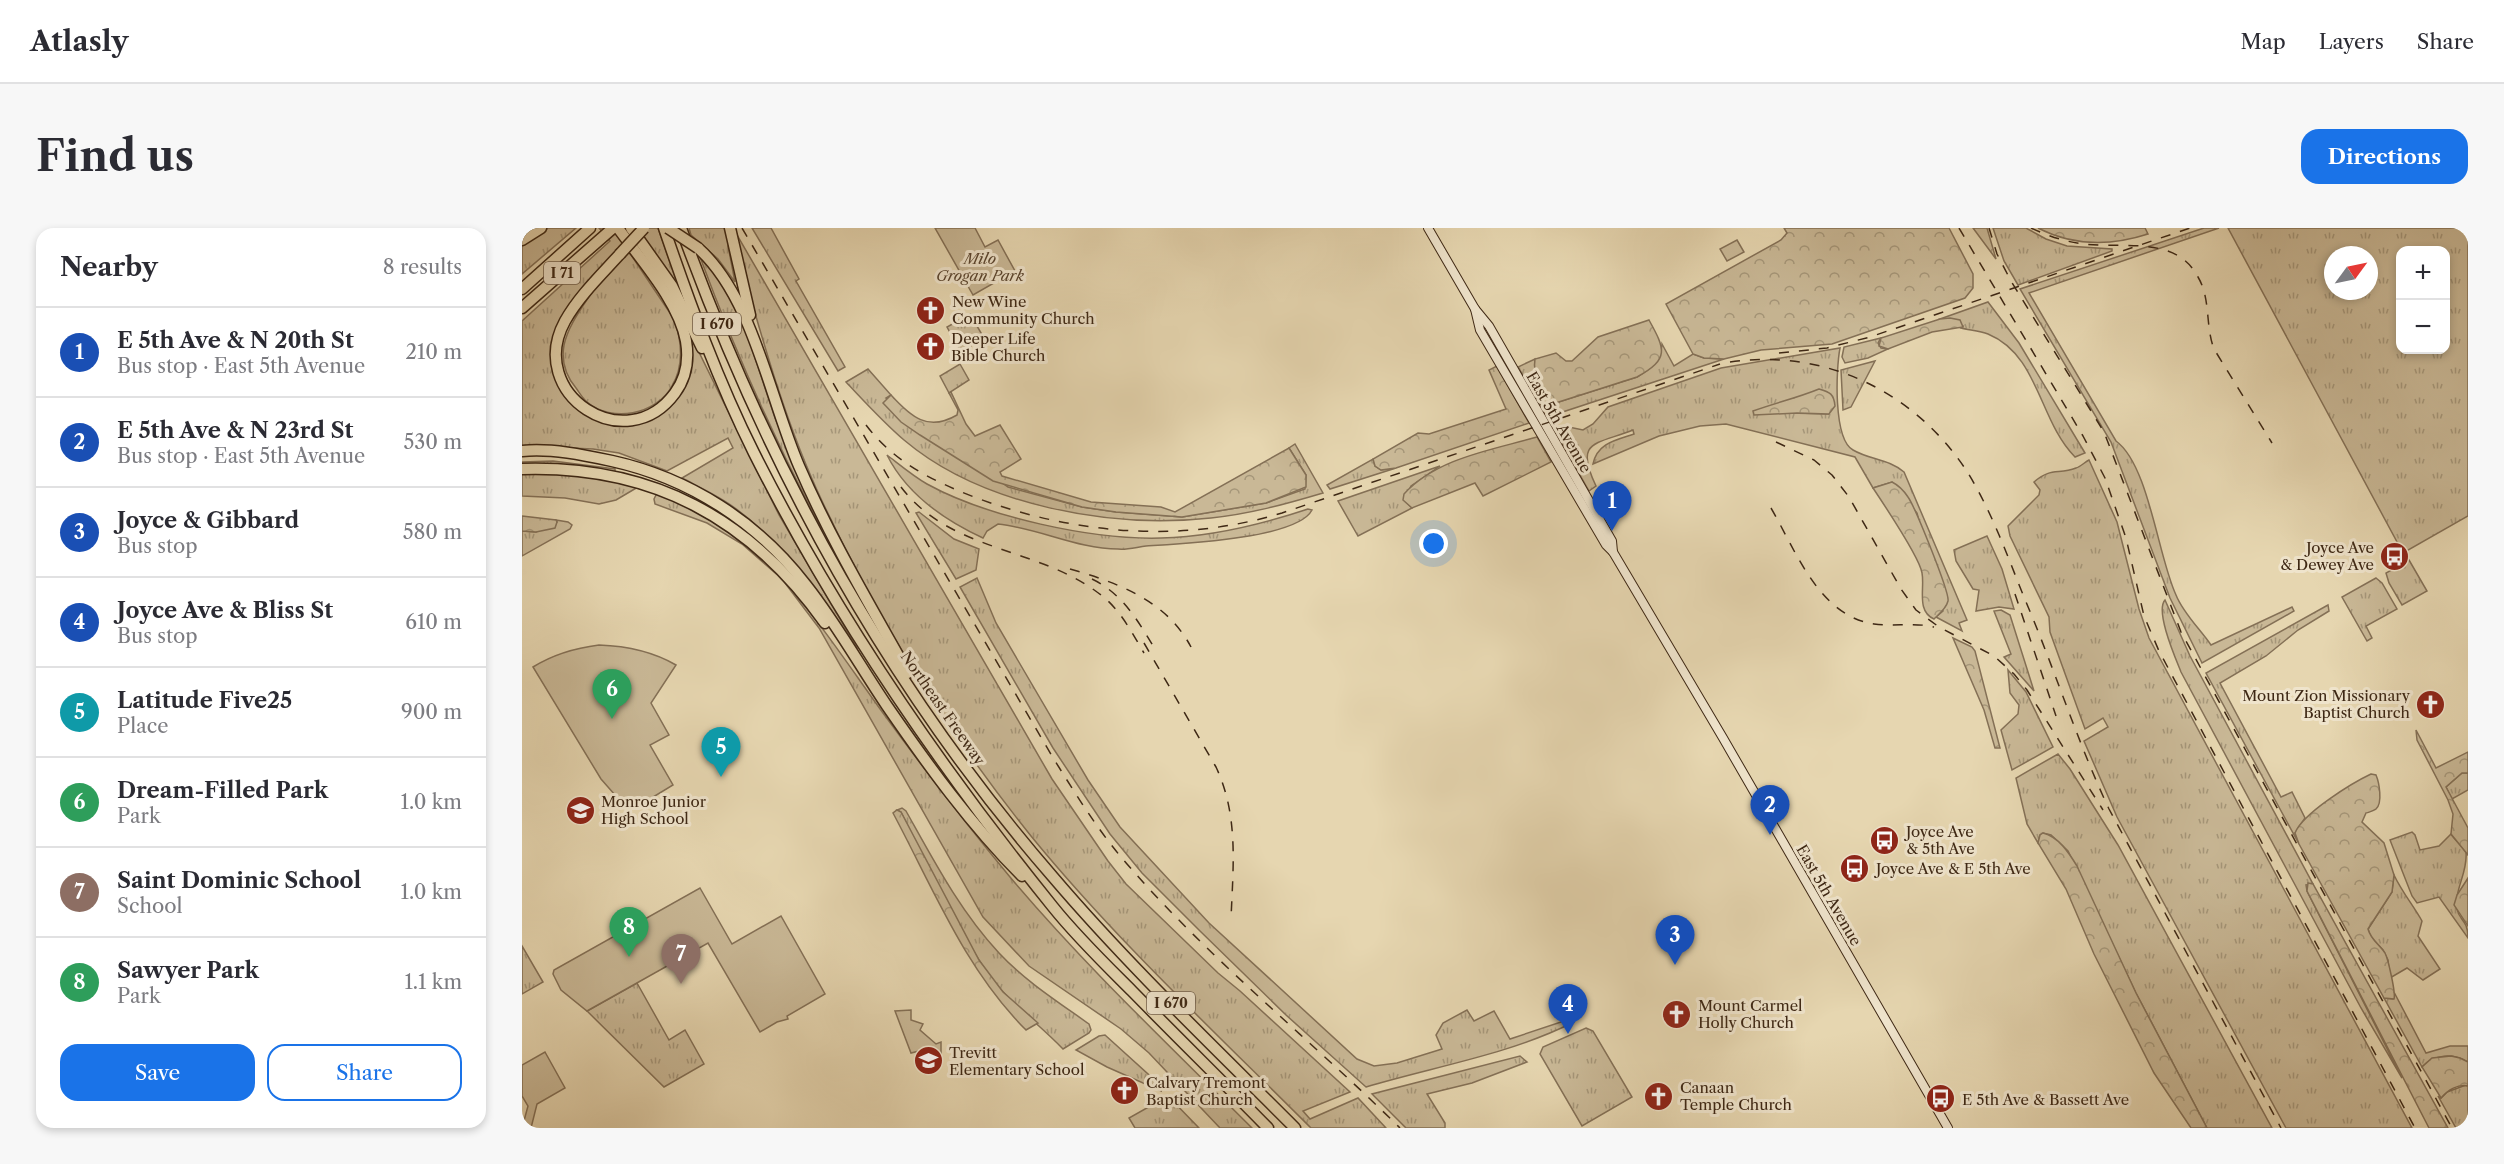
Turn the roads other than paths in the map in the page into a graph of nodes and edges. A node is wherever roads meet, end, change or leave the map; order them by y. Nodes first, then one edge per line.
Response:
1 (530, 228) edge
2 (541, 228) edge
3 (590, 228) edge
4 (613, 228) edge
5 (618, 228) edge
6 (631, 228) edge
7 (644, 228) edge
8 (666, 228) edge
9 (681, 228) edge
10 (730, 228) edge
11 (1428, 228) edge
12 (522, 233) edge
13 (522, 240) edge
14 (522, 289) edge
15 (522, 308) edge
16 (762, 365) junction
17 (522, 451) edge
18 (753, 451) junction
19 (570, 454) junction
20 (522, 457) edge
21 (522, 469) edge
22 (887, 706) junction
23 (945, 740) junction
24 (1054, 908) junction
25 (1268, 1128) edge
26 (1294, 1128) edge
27 (1948, 1128) edge

1 - 12 highway
2 - 13 highway
3 - 14 highway, I 71
4 - 15 highway, I 71
5 - 7 highway, bridge
6 - 18 highway
8 - 16 highway, bridge
8 - 18 highway
9 - 23 highway, Northeast Freeway / I 670
10 - 16 highway
11 - 27 main road, East 5th Avenue
16 - 23 highway
17 - 19 highway, I 670
18 - 24 highway
19 - 20 highway
19 - 22 highway, I 670
21 - 22 highway
22 - 24 highway, I 670
23 - 26 highway, Northeast Freeway / I 670
24 - 25 highway, I 670

